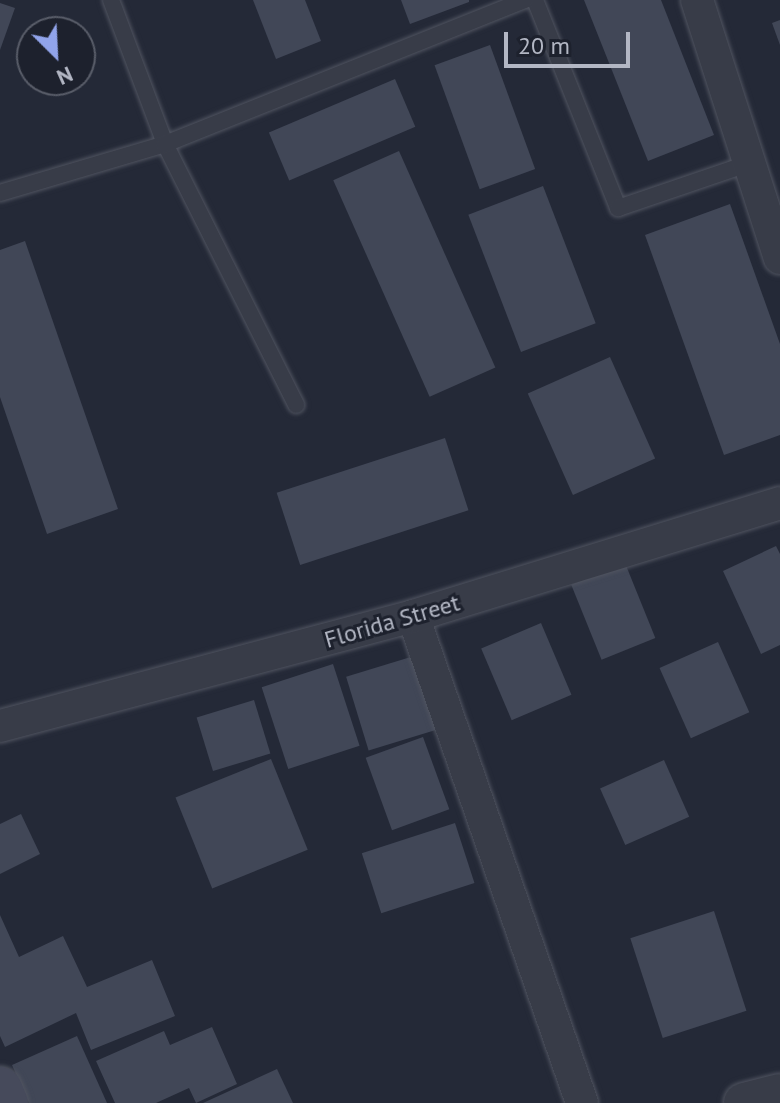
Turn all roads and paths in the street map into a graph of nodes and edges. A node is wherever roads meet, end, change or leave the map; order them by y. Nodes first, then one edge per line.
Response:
1 (111, 0) edge
2 (525, 0) edge
3 (535, 0) edge
4 (697, 0) edge
5 (165, 144) junction
6 (750, 163) junction
7 (0, 193) edge
8 (780, 258) edge
9 (296, 405) dead end
10 (780, 503) edge
11 (413, 616) junction
12 (0, 726) edge
13 (0, 1089) edge
14 (780, 1094) edge
15 (6, 1103) edge
16 (582, 1103) edge
17 (744, 1103) edge

1 - 5 lane
2 - 5 lane
3 - 6 lane
4 - 6 street
5 - 7 lane
5 - 9 lane
6 - 8 street
10 - 11 street, Florida Street
11 - 12 street, Florida Street
11 - 16 street
13 - 15 main road
14 - 17 street

